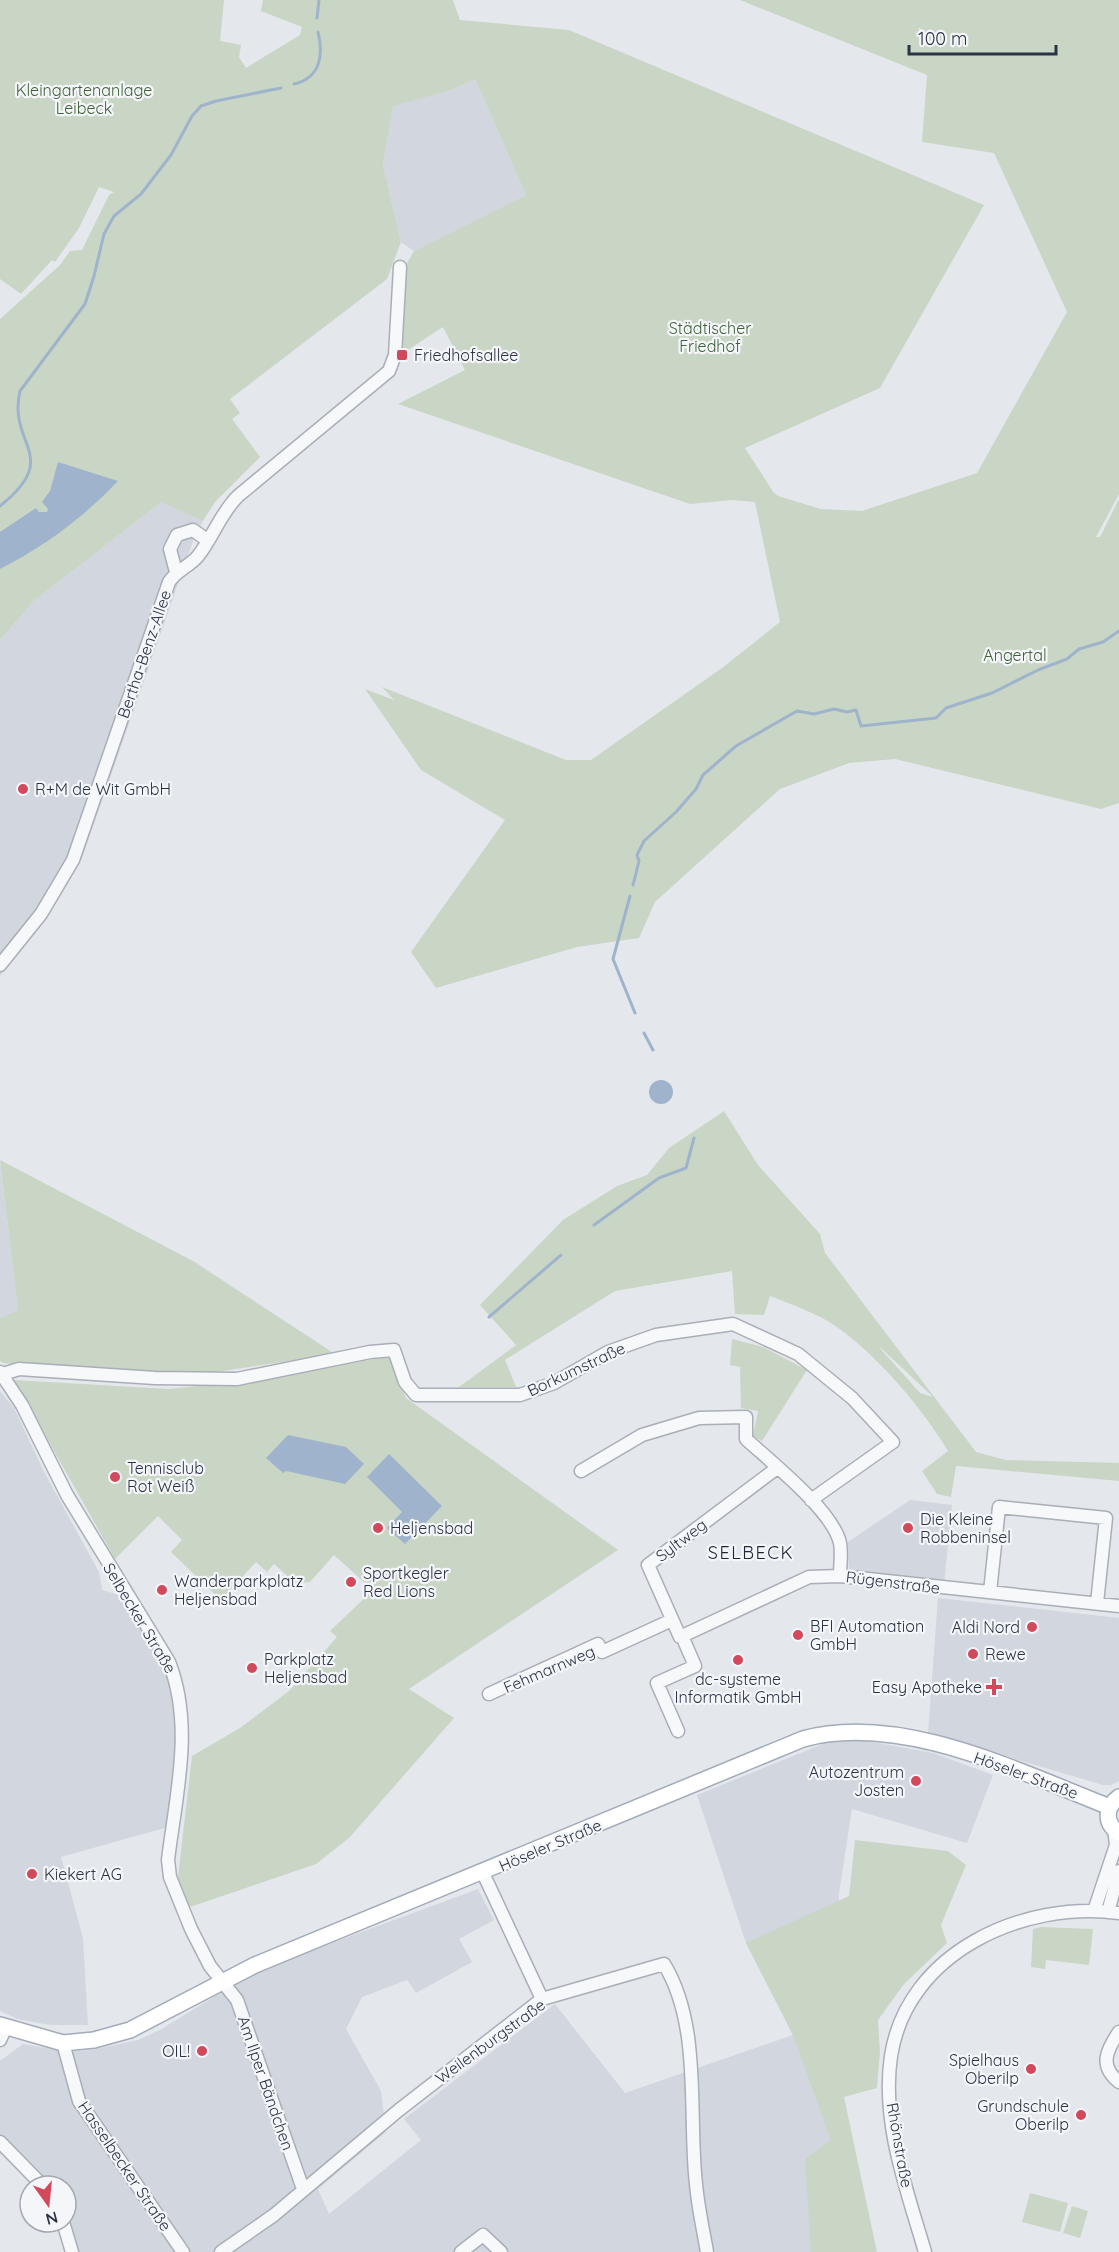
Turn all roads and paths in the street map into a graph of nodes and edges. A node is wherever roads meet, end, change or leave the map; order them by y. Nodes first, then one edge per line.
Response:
1 (400, 267) dead end
2 (207, 540) junction
3 (176, 572) junction
4 (0, 965) edge
5 (394, 1350) joint
6 (1, 1373) edge
7 (777, 1468) junction
8 (581, 1471) dead end
9 (811, 1500) junction
10 (840, 1576) junction
11 (990, 1593) junction
12 (1097, 1603) junction
13 (1119, 1606) edge
14 (672, 1620) junction
15 (681, 1637) junction
16 (489, 1694) dead end
17 (678, 1731) dead end
18 (1114, 1802) edge
19 (1117, 1831) edge
20 (1119, 1871) edge
21 (483, 1873) junction
22 (1105, 1912) edge
23 (221, 1981) junction
24 (542, 1999) junction
25 (2, 2031) edge
26 (1119, 2032) edge
27 (63, 2043) junction
28 (1119, 2082) edge
29 (0, 2142) edge
30 (31, 2174) edge
31 (303, 2189) junction
32 (67, 2234) edge
33 (72, 2252) edge
34 (183, 2252) edge
35 (221, 2252) edge
36 (461, 2252) edge
37 (501, 2252) edge
38 (707, 2252) edge
39 (925, 2252) edge

1 - 2 street, Bertha-Benz-Allee
2 - 3 street, Bertha-Benz-Allee
2 - 3 street
3 - 4 street, Bertha-Benz-Allee
5 - 6 street, Selbecker Straße
5 - 9 street, Borkumstraße
6 - 23 street, Selbecker Straße
7 - 8 street
7 - 9 street
7 - 14 street, Syltweg
9 - 10 street
10 - 11 street, Rügenstraße
10 - 15 street, Rügenstraße
11 - 12 street, Rügenstraße
11 - 12 street
12 - 13 street, Rügenstraße
14 - 15 street, Syltweg
14 - 16 street, Fehmarnweg
15 - 17 street, Syltweg
18 - 19 main road
18 - 21 main road, Höseler Straße
19 - 22 street
20 - 22 street
21 - 23 main road, Höseler Straße
21 - 24 street
22 - 39 street, Rhönstraße
23 - 27 main road, Höseler Straße
23 - 31 street, Am Ilper Bändchen
24 - 31 street, Weilenburgstraße
24 - 38 street, Weilenburgstraße
25 - 27 main road, Höseler Straße
26 - 28 street
27 - 34 street, Hasselbecker Straße
29 - 30 street
31 - 35 street, Weilenburgstraße
32 - 33 street
36 - 37 street

